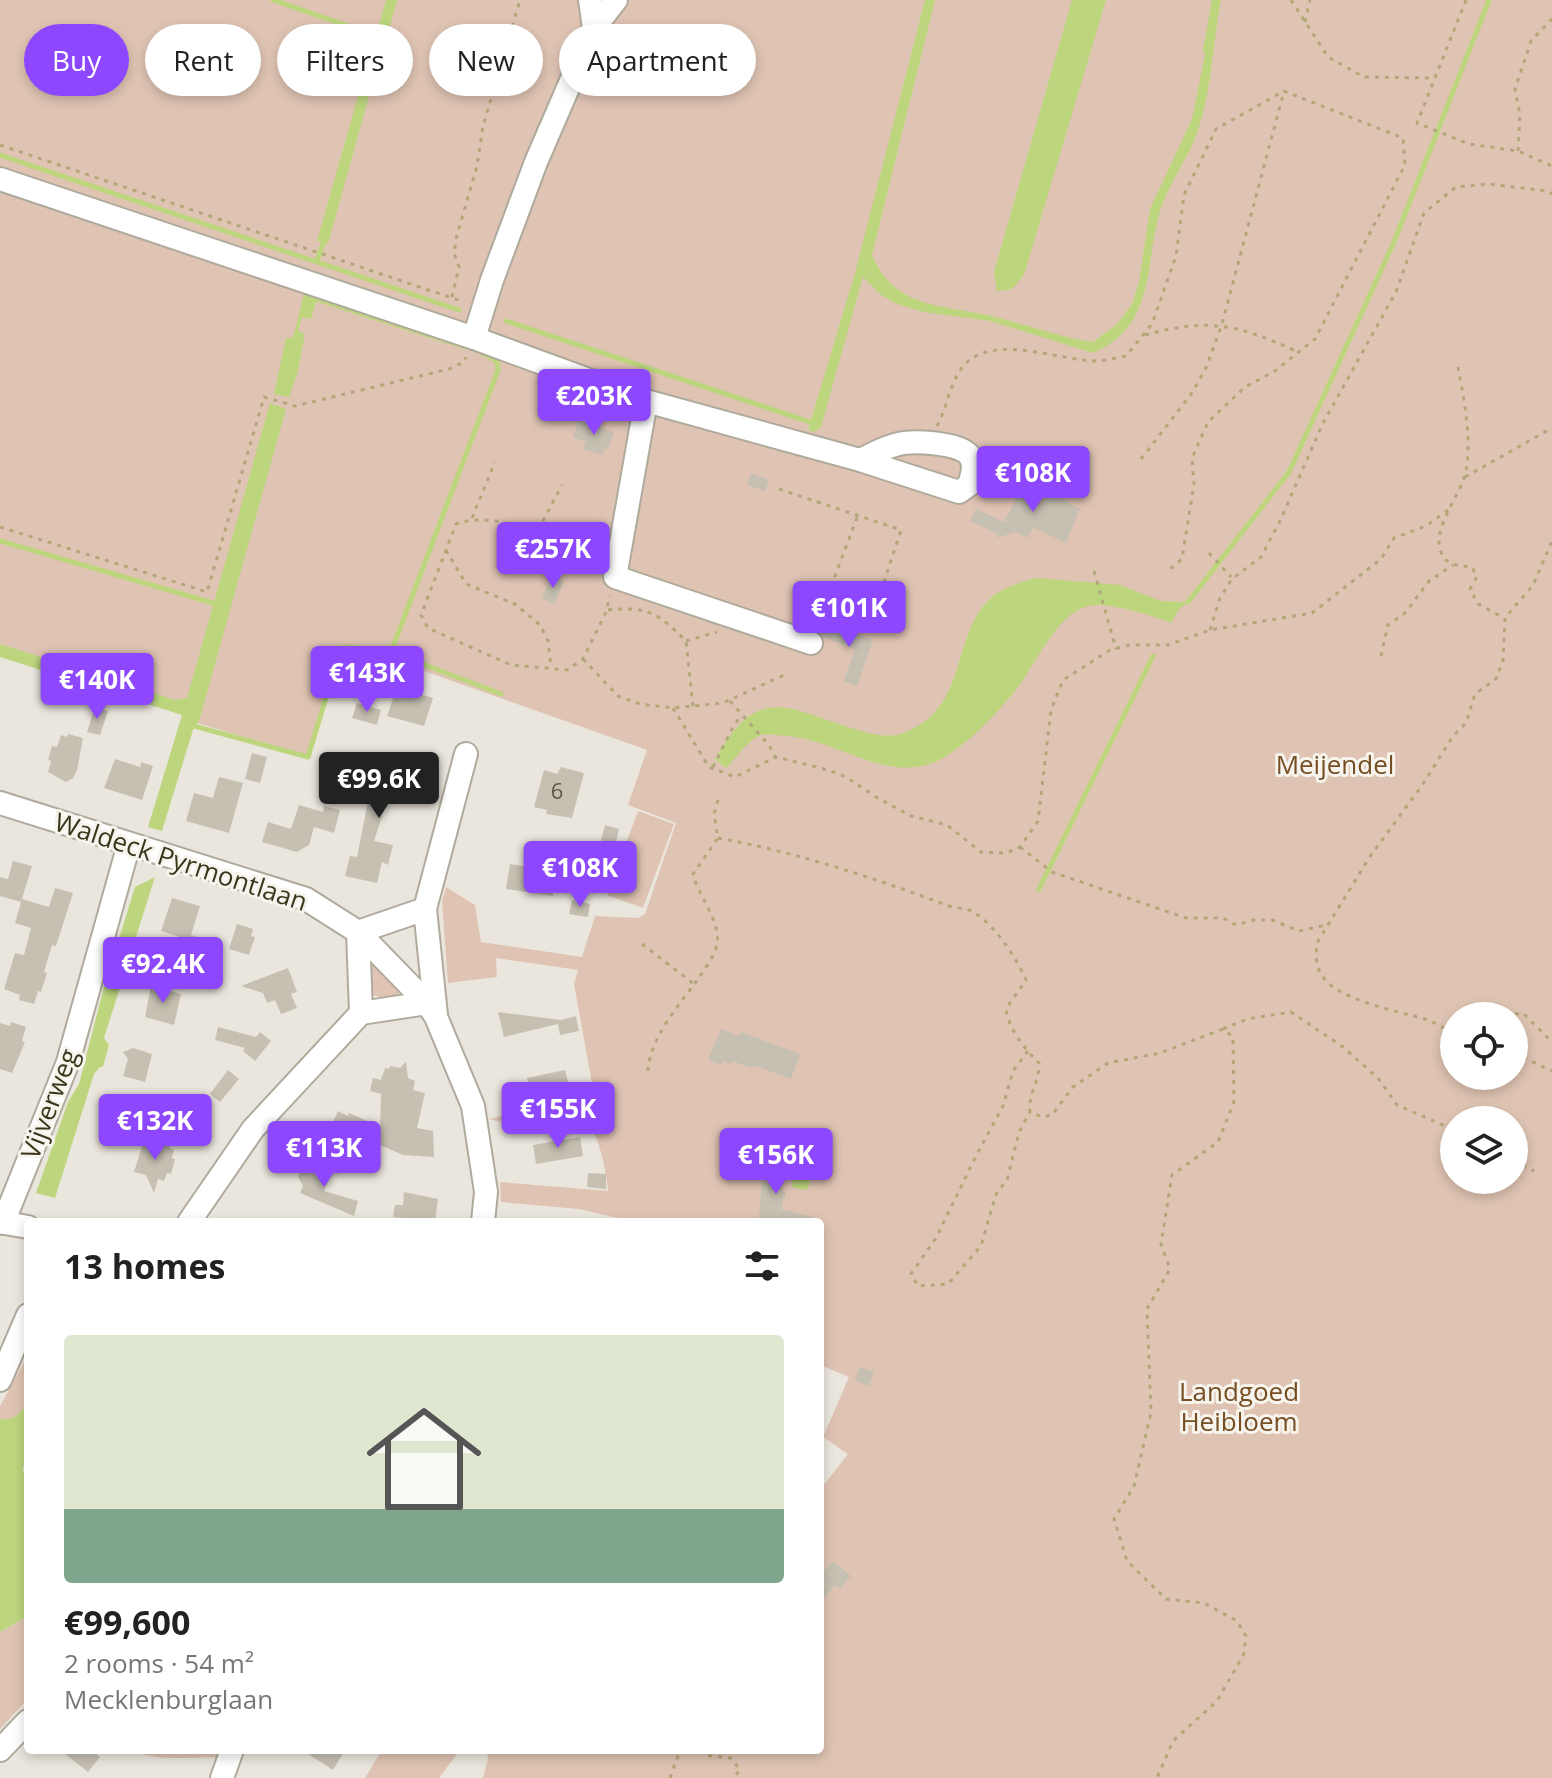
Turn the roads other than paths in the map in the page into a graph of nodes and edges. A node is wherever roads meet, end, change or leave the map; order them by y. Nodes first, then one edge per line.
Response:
1 (590, 0) edge
2 (616, 0) edge
3 (593, 24) edge
4 (597, 24) edge
5 (565, 96) edge
6 (0, 179) edge
7 (474, 338) junction
8 (646, 401) junction
9 (860, 460) junction
10 (811, 643) road end
11 (466, 754) dead end
12 (0, 803) edge
13 (129, 844) junction
14 (425, 909) junction
15 (358, 932) junction
16 (431, 1010) junction
17 (361, 1013) junction
18 (192, 1218) edge
19 (483, 1218) edge
20 (1, 1222) edge
21 (24, 1226) edge
22 (24, 1324) edge
23 (0, 1380) edge
24 (24, 1725) edge
25 (0, 1750) edge
26 (231, 1754) edge
27 (222, 1778) edge

1 - 3 street
2 - 4 street
5 - 7 street
6 - 7 street
7 - 8 street
8 - 9 street
8 - 10 street
9 - 9 street
11 - 14 street
12 - 13 street, Waldeck Pyrmontlaan
13 - 15 street, Waldeck Pyrmontlaan
13 - 20 street, Vijverweg
14 - 15 street
14 - 16 street
15 - 16 street, Waldeck Pyrmontlaan
15 - 17 street
16 - 17 street
16 - 19 street
17 - 18 street
20 - 21 street
22 - 23 street
24 - 25 street
26 - 27 street

